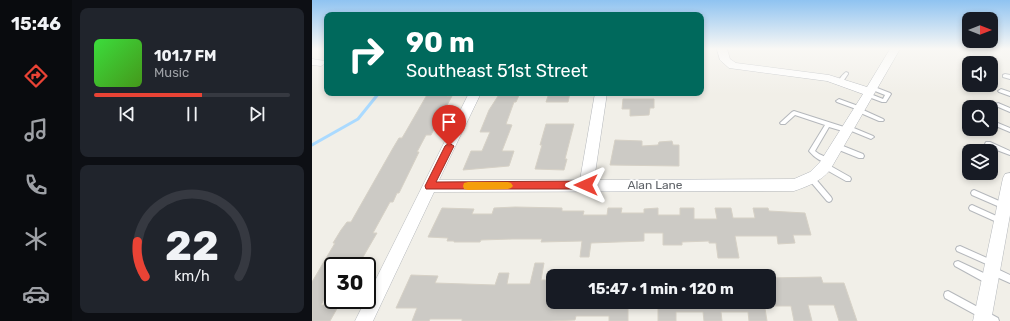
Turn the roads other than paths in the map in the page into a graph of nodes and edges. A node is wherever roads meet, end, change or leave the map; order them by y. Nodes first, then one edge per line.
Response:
1 (730, 64) edge
2 (886, 64) edge
3 (1001, 91) dead end
4 (870, 92) junction
5 (1010, 94) edge
6 (474, 96) edge
7 (601, 96) edge
8 (839, 100) dead end
9 (998, 105) dead end
10 (858, 109) junction
11 (1010, 110) edge
12 (881, 120) dead end
13 (783, 123) dead end
14 (828, 124) junction
15 (998, 125) edge
16 (847, 128) junction
17 (1010, 130) edge
18 (871, 137) dead end
19 (836, 146) junction
20 (998, 148) edge
21 (1010, 153) edge
22 (861, 156) dead end
23 (826, 164) junction
24 (848, 179) dead end
25 (810, 180) junction
26 (1009, 184) edge
27 (586, 185) junction
28 (430, 186) junction
29 (974, 193) dead end
30 (829, 198) dead end
31 (972, 208) dead end
32 (1006, 218) edge
33 (960, 249) dead end
34 (958, 264) dead end
35 (991, 272) junction
36 (1010, 279) edge
37 (948, 295) dead end
38 (987, 319) edge
39 (364, 321) edge

1 - 4 street
2 - 4 street
3 - 5 lane
4 - 10 street
6 - 28 street
7 - 27 street
8 - 10 lane
9 - 11 lane
10 - 12 lane
10 - 16 street
13 - 14 lane
14 - 16 lane
14 - 23 lane
15 - 17 lane
16 - 18 lane
16 - 19 street
19 - 22 lane
19 - 23 street
20 - 21 lane
23 - 24 lane
23 - 25 street
25 - 27 street, Alan Lane
25 - 30 lane
26 - 32 street
27 - 28 street, Alan Lane
28 - 39 street
29 - 32 lane
31 - 32 lane
32 - 35 street
33 - 35 lane
34 - 35 lane
35 - 36 lane
35 - 38 street
37 - 38 lane

